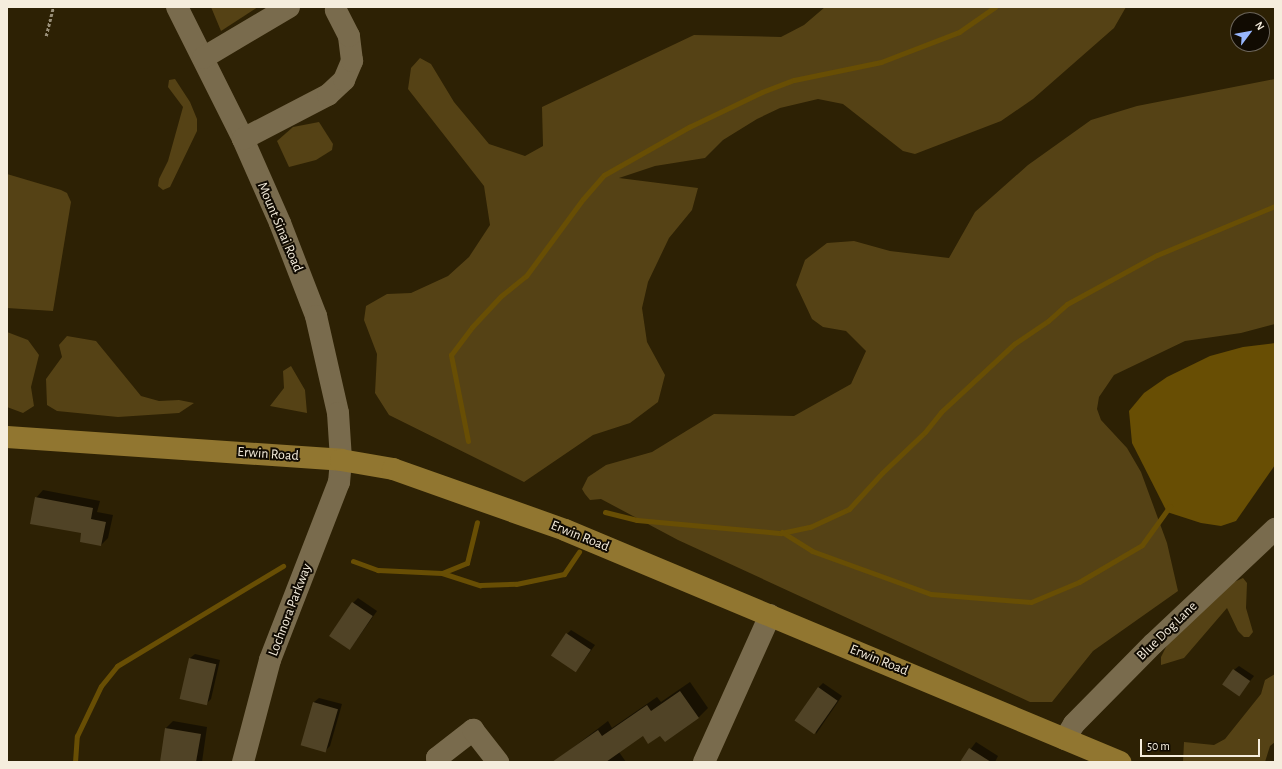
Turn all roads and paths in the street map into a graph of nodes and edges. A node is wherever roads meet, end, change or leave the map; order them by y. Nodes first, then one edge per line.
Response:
1 (53, 7) edge
2 (177, 7) edge
3 (289, 7) edge
4 (336, 10) dead end
5 (46, 36) dead end
6 (203, 58) junction
7 (243, 139) junction
8 (7, 437) edge
9 (341, 460) junction
10 (1275, 528) edge
11 (770, 616) junction
12 (1066, 739) junction
13 (243, 762) edge
14 (440, 762) edge
15 (498, 762) edge
16 (704, 762) edge
17 (1120, 762) edge

1 - 5 path
2 - 6 street, Mount Sinai Road
3 - 6 street
4 - 7 street
6 - 7 street, Mount Sinai Road
7 - 9 street, Mount Sinai Road
8 - 9 main road, Erwin Road
9 - 11 main road, Erwin Road
9 - 13 street, Lochnora Parkway
10 - 12 street, Blue Dog Lane
11 - 12 main road, Erwin Road
11 - 16 street
12 - 17 main road, Erwin Road
14 - 15 street

